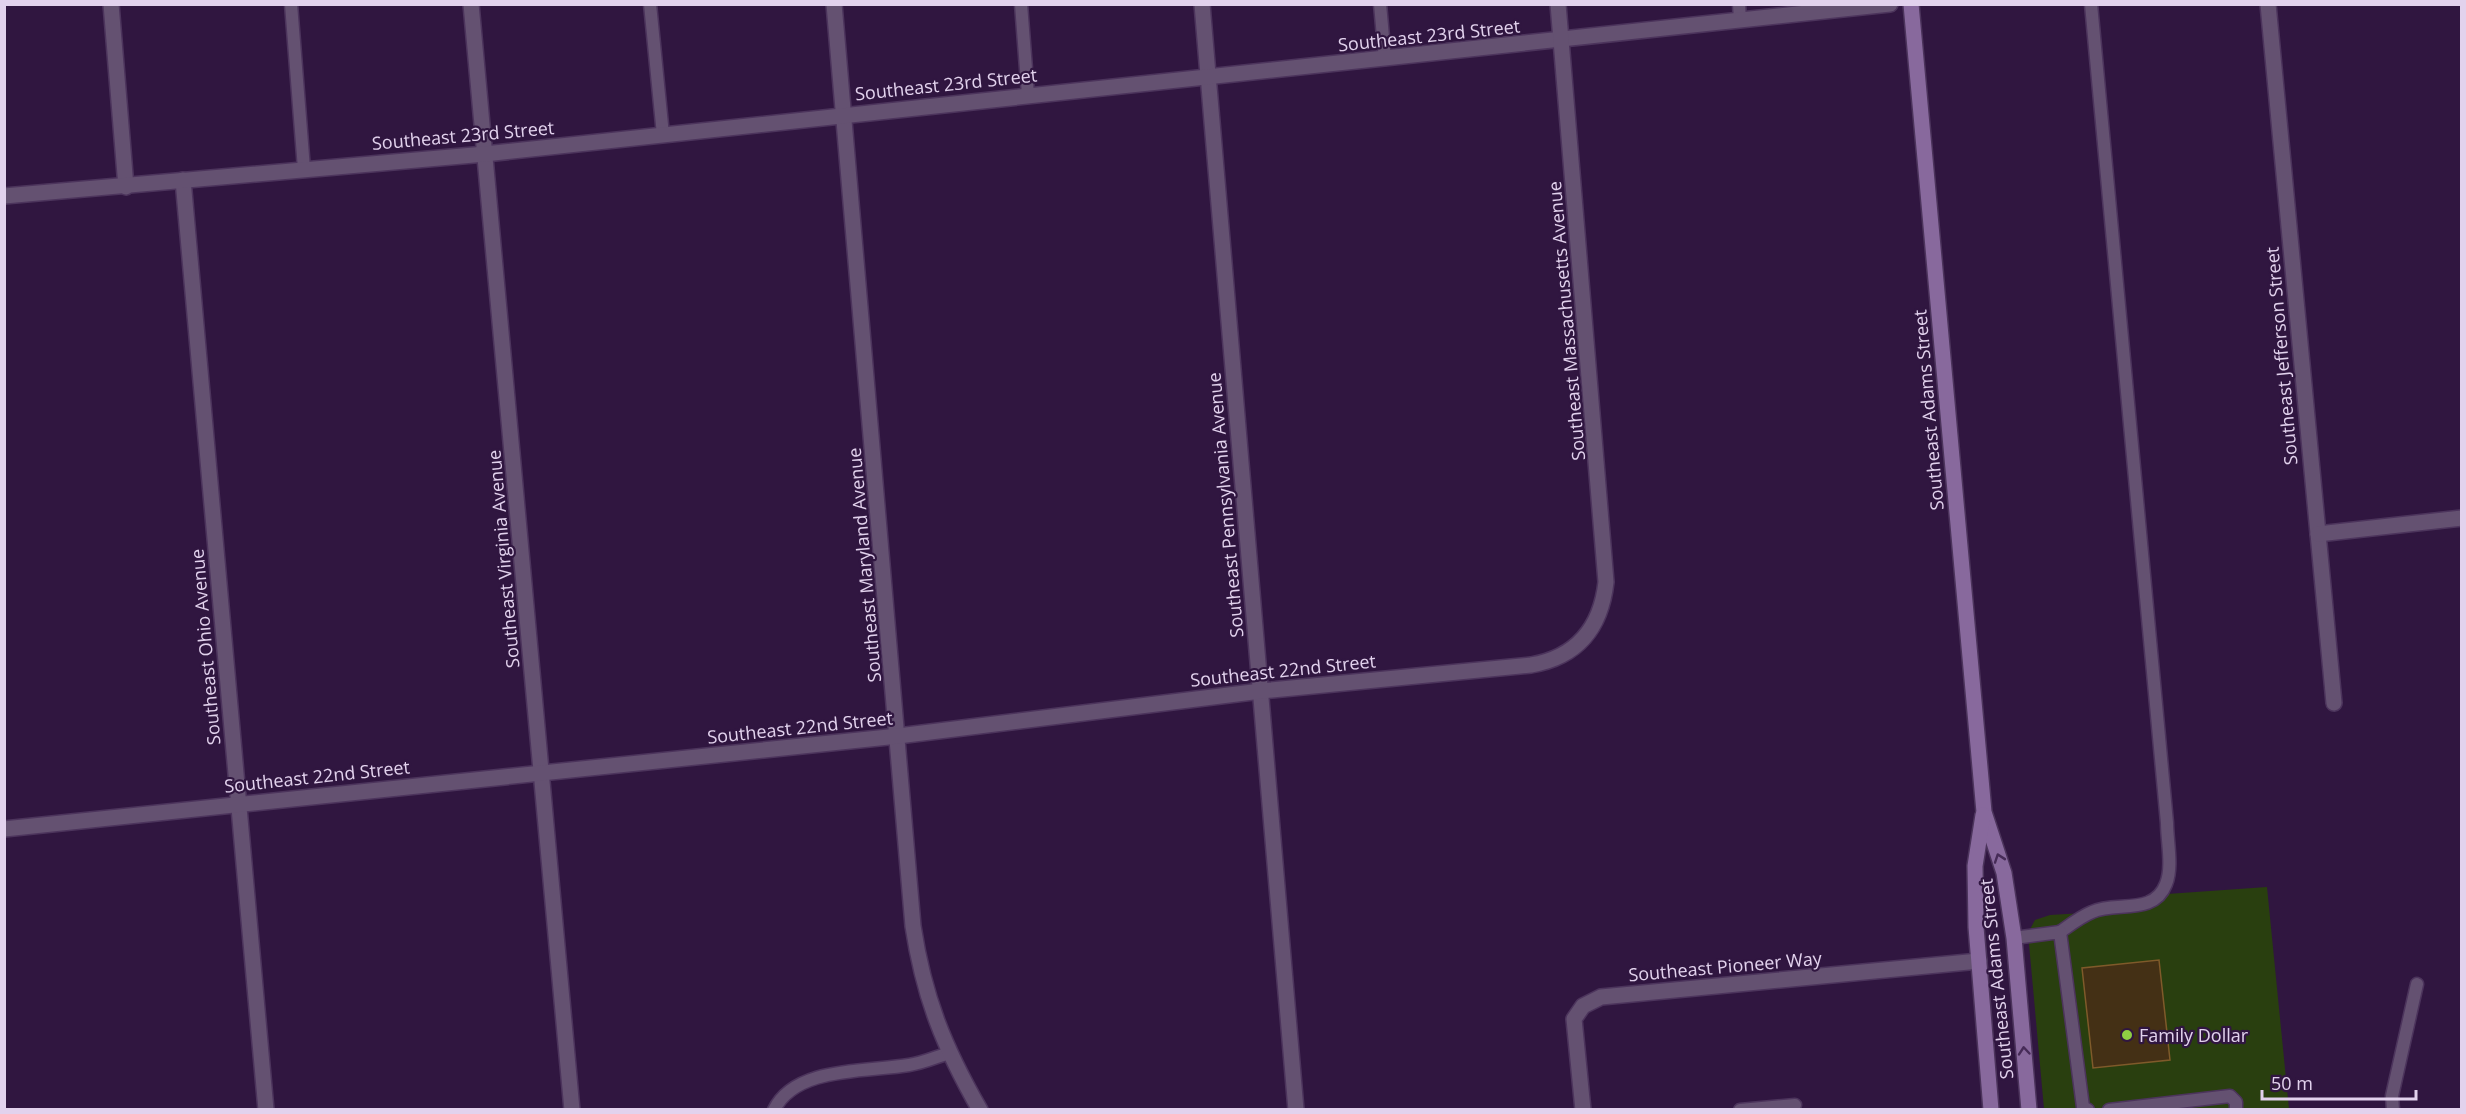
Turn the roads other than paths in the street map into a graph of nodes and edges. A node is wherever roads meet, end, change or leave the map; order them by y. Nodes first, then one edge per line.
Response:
1 (111, 4) edge
2 (291, 4) edge
3 (471, 4) edge
4 (650, 4) edge
5 (834, 4) edge
6 (1021, 4) edge
7 (1202, 4) edge
8 (1380, 4) edge
9 (1558, 4) edge
10 (1890, 4) edge
11 (1911, 4) edge
12 (2091, 4) edge
13 (2268, 4) edge
14 (1740, 12) edge
15 (1561, 40) junction
16 (1386, 59) junction
17 (1209, 78) junction
18 (1028, 95) junction
19 (843, 115) junction
20 (663, 135) junction
21 (485, 154) junction
22 (304, 169) junction
23 (183, 180) junction
24 (126, 186) junction
25 (4, 196) edge
26 (2462, 518) edge
27 (2318, 534) junction
28 (1590, 632) joint
29 (1261, 691) junction
30 (2334, 703) dead end
31 (898, 736) junction
32 (542, 773) junction
33 (239, 804) junction
34 (1984, 812) junction
35 (4, 829) edge
36 (2060, 932) junction
37 (2014, 938) junction
38 (1979, 961) junction
39 (2417, 984) dead end
40 (949, 1053) junction
41 (1795, 1105) dead end
42 (266, 1110) edge
43 (572, 1110) edge
44 (774, 1110) edge
45 (980, 1110) edge
46 (1296, 1110) edge
47 (1583, 1110) edge
48 (1740, 1110) edge
49 (1991, 1110) edge
50 (2030, 1110) edge
51 (2088, 1110) edge
52 (2109, 1110) edge
53 (2236, 1110) edge
54 (2393, 1110) edge

1 - 24 street
2 - 22 lane
3 - 21 street, Southeast Virginia Avenue
4 - 20 lane
5 - 19 street, Southeast Maryland Avenue
6 - 18 lane
7 - 17 street, Southeast Pennsylvania Avenue
8 - 16 lane
9 - 15 street, Southeast Massachusetts Avenue
10 - 14 street, Southeast 23rd Street
11 - 34 main road, Southeast Adams Street
12 - 36 lane
13 - 27 street, Southeast Jefferson Street
14 - 15 street, Southeast 23rd Street
15 - 16 street, Southeast 23rd Street
15 - 28 street, Southeast Massachusetts Avenue
16 - 17 street, Southeast 23rd Street
17 - 18 street, Southeast 23rd Street
17 - 29 street, Southeast Pennsylvania Avenue
18 - 19 street, Southeast 23rd Street
19 - 20 street, Southeast 23rd Street
19 - 31 street, Southeast Maryland Avenue
20 - 21 street, Southeast 23rd Street
21 - 22 street, Southeast 23rd Street
21 - 32 street, Southeast Virginia Avenue
22 - 23 street, Southeast 23rd Street
23 - 24 street, Southeast 23rd Street
23 - 33 street, Southeast Ohio Avenue
24 - 25 street, Southeast 23rd Street
26 - 27 street
27 - 30 street, Southeast Jefferson Street
28 - 29 street, Southeast 22nd Street
29 - 31 street, Southeast 22nd Street
29 - 46 street, Southeast Pennsylvania Avenue
31 - 32 street, Southeast 22nd Street
31 - 40 street, Southeast Maryland Avenue
32 - 33 street, Southeast 22nd Street
32 - 43 street, Southeast Virginia Avenue
33 - 35 street, Southeast 22nd Street
33 - 42 street, Southeast Ohio Avenue
37 -> 34 main road, Southeast Adams Street
34 - 38 main road, Southeast Adams Street
36 - 37 lane
36 - 51 lane
50 -> 37 main road, Southeast Adams Street
38 - 47 street, Southeast Pioneer Way
38 - 49 main road, Southeast Adams Street
39 - 54 lane
40 - 44 lane
40 - 45 street, Southeast Maryland Avenue
41 - 48 lane
52 - 53 lane

